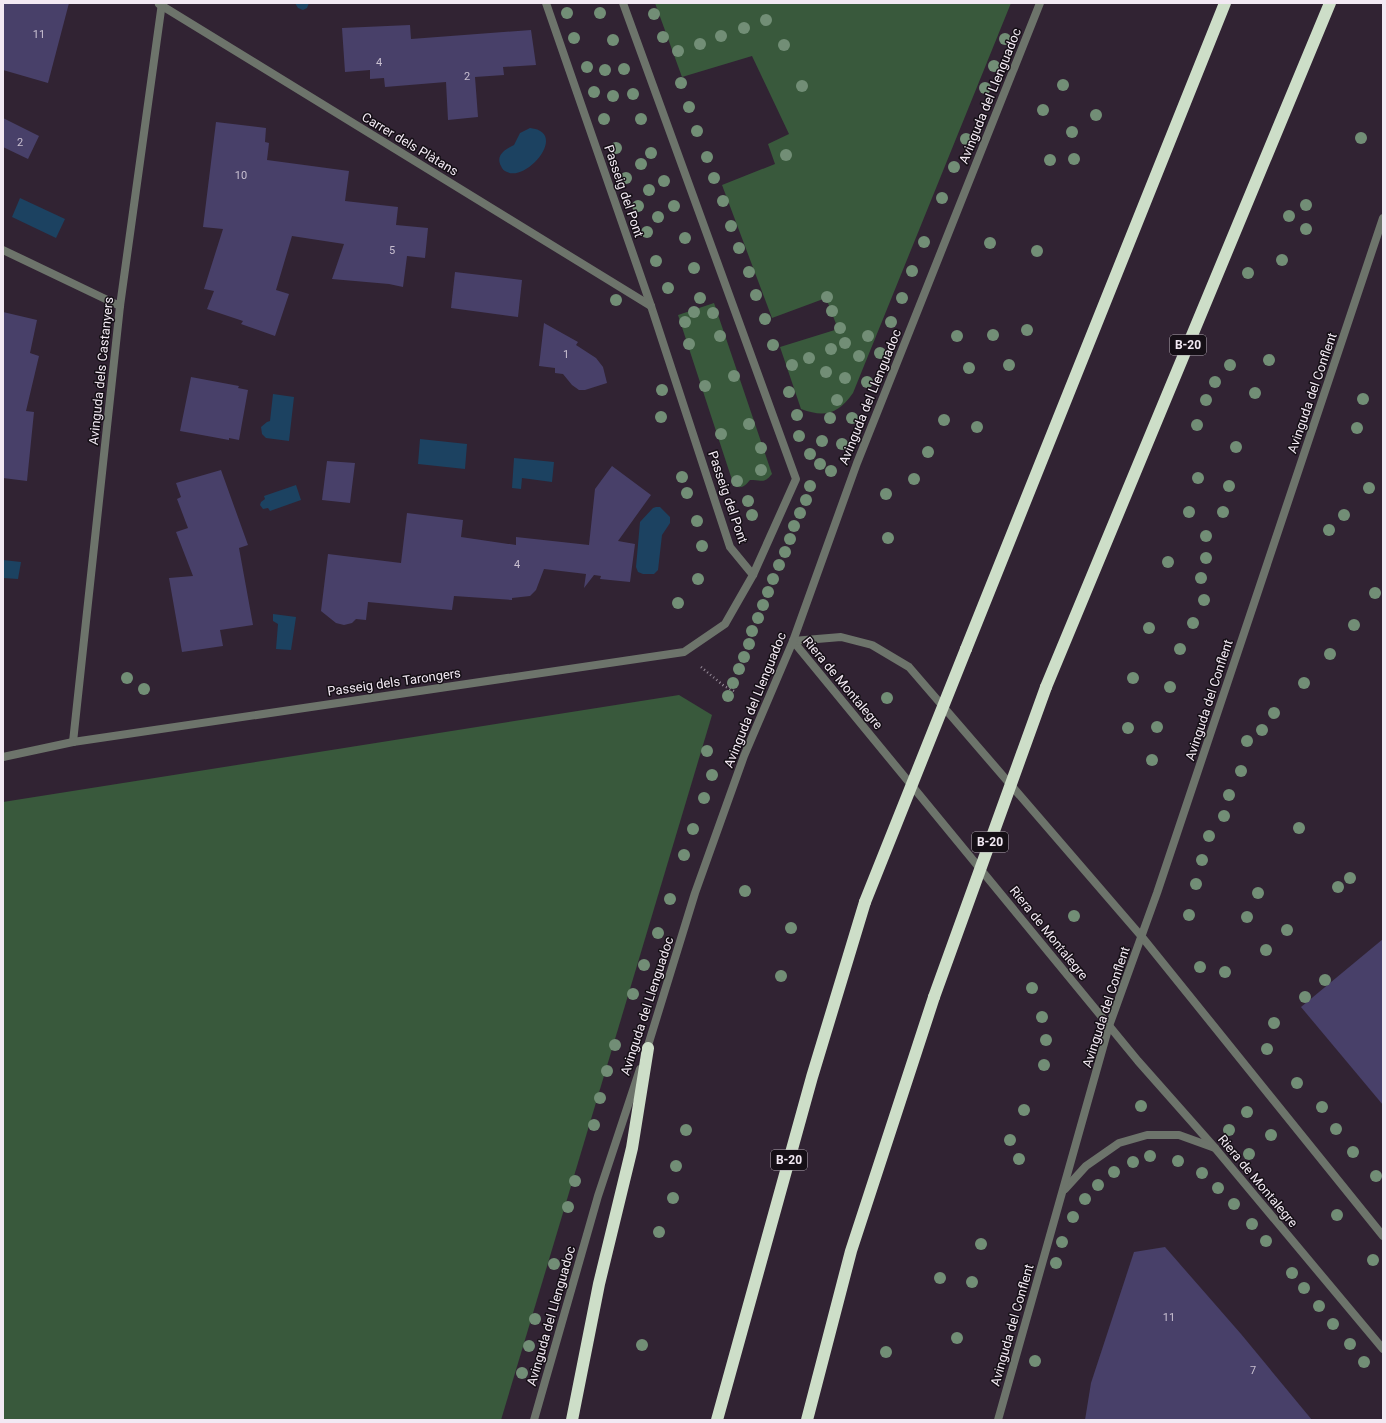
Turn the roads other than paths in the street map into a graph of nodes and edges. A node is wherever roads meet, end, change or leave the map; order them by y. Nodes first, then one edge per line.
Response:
1 (546, 3) edge
2 (623, 3) edge
3 (1040, 3) edge
4 (1224, 3) edge
5 (1330, 3) edge
6 (160, 4) edge
7 (1383, 218) edge
8 (3, 250) edge
9 (120, 306) junction
10 (651, 306) junction
11 (753, 575) junction
12 (793, 641) junction
13 (73, 742) junction
14 (3, 757) edge
15 (1142, 937) junction
16 (1109, 1026) junction
17 (648, 1048) junction
18 (1215, 1148) junction
19 (1063, 1191) junction
20 (1383, 1236) edge
21 (1383, 1349) edge
22 (534, 1420) edge
23 (572, 1420) edge
24 (717, 1420) edge
25 (807, 1420) edge
26 (998, 1420) edge

1 - 10 street, Passeig del Pont
2 - 11 street, Passeig del Pont
3 - 12 street, Avinguda del Llenguadoc
4 - 24 highway, B-20, bridge
5 - 25 highway, B-20, bridge
6 - 9 street, Avinguda dels Castanyers
6 - 10 street, Carrer dels Plàtans
7 - 15 street, Avinguda del Conflent
8 - 9 street
9 - 13 street, Avinguda dels Castanyers
10 - 11 street, Passeig del Pont
11 - 13 street, Passeig dels Tarongers
12 - 15 street, Riera de Montalegre
12 - 16 street, Riera de Montalegre
12 - 17 street, Avinguda del Llenguadoc
13 - 14 street, Passeig dels Tarongers
15 - 16 street, Avinguda del Conflent
15 - 20 street, Riera de Montalegre
16 - 18 street, Riera de Montalegre
16 - 19 street, Avinguda del Conflent
17 - 22 street, Avinguda del Llenguadoc
17 - 23 highway
18 - 19 street, Avinguda del Conflent
18 - 21 street, Riera de Montalegre
19 - 26 street, Avinguda del Conflent

